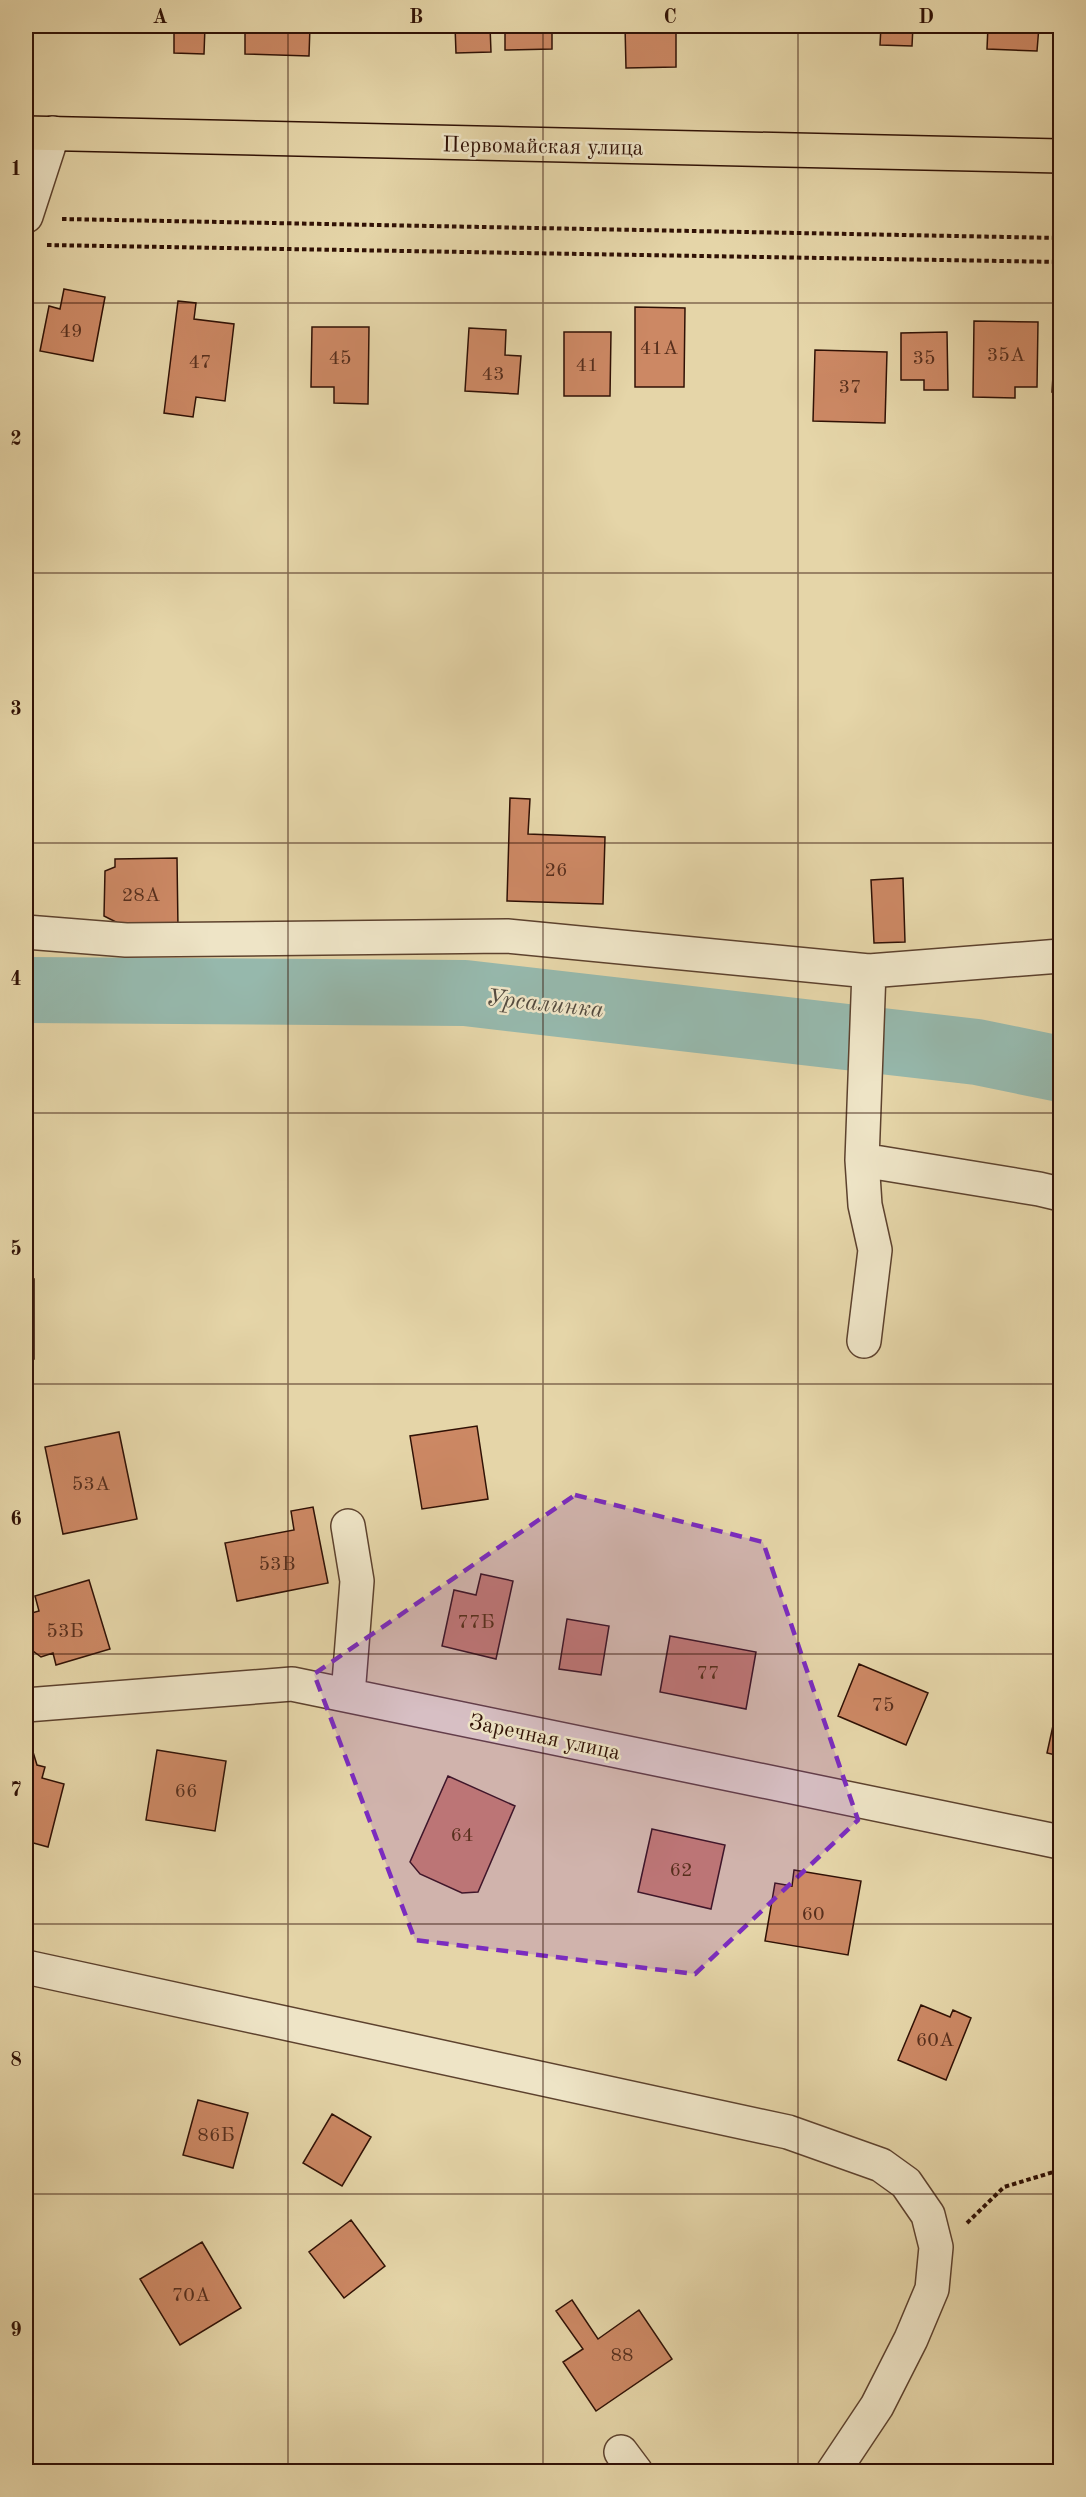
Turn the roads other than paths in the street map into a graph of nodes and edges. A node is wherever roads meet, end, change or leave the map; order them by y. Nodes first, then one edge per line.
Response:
1 (39, 134) edge
2 (1060, 156) edge
3 (31, 230) edge
4 (26, 932) edge
5 (1060, 956) edge
6 (868, 971) junction
7 (862, 1160) junction
8 (1060, 1194) edge
9 (864, 1341) dead end
10 (348, 1526) dead end
11 (348, 1695) junction
12 (26, 1705) edge
13 (1060, 1842) edge
14 (26, 1967) edge
15 (833, 2472) edge

1 - 2 main road, Первомайская улица
1 - 3 street
4 - 6 street
5 - 6 street
6 - 7 street
7 - 8 street
7 - 9 street
10 - 11 street
11 - 12 street, Заречная улица
11 - 13 street, Заречная улица
14 - 15 street

